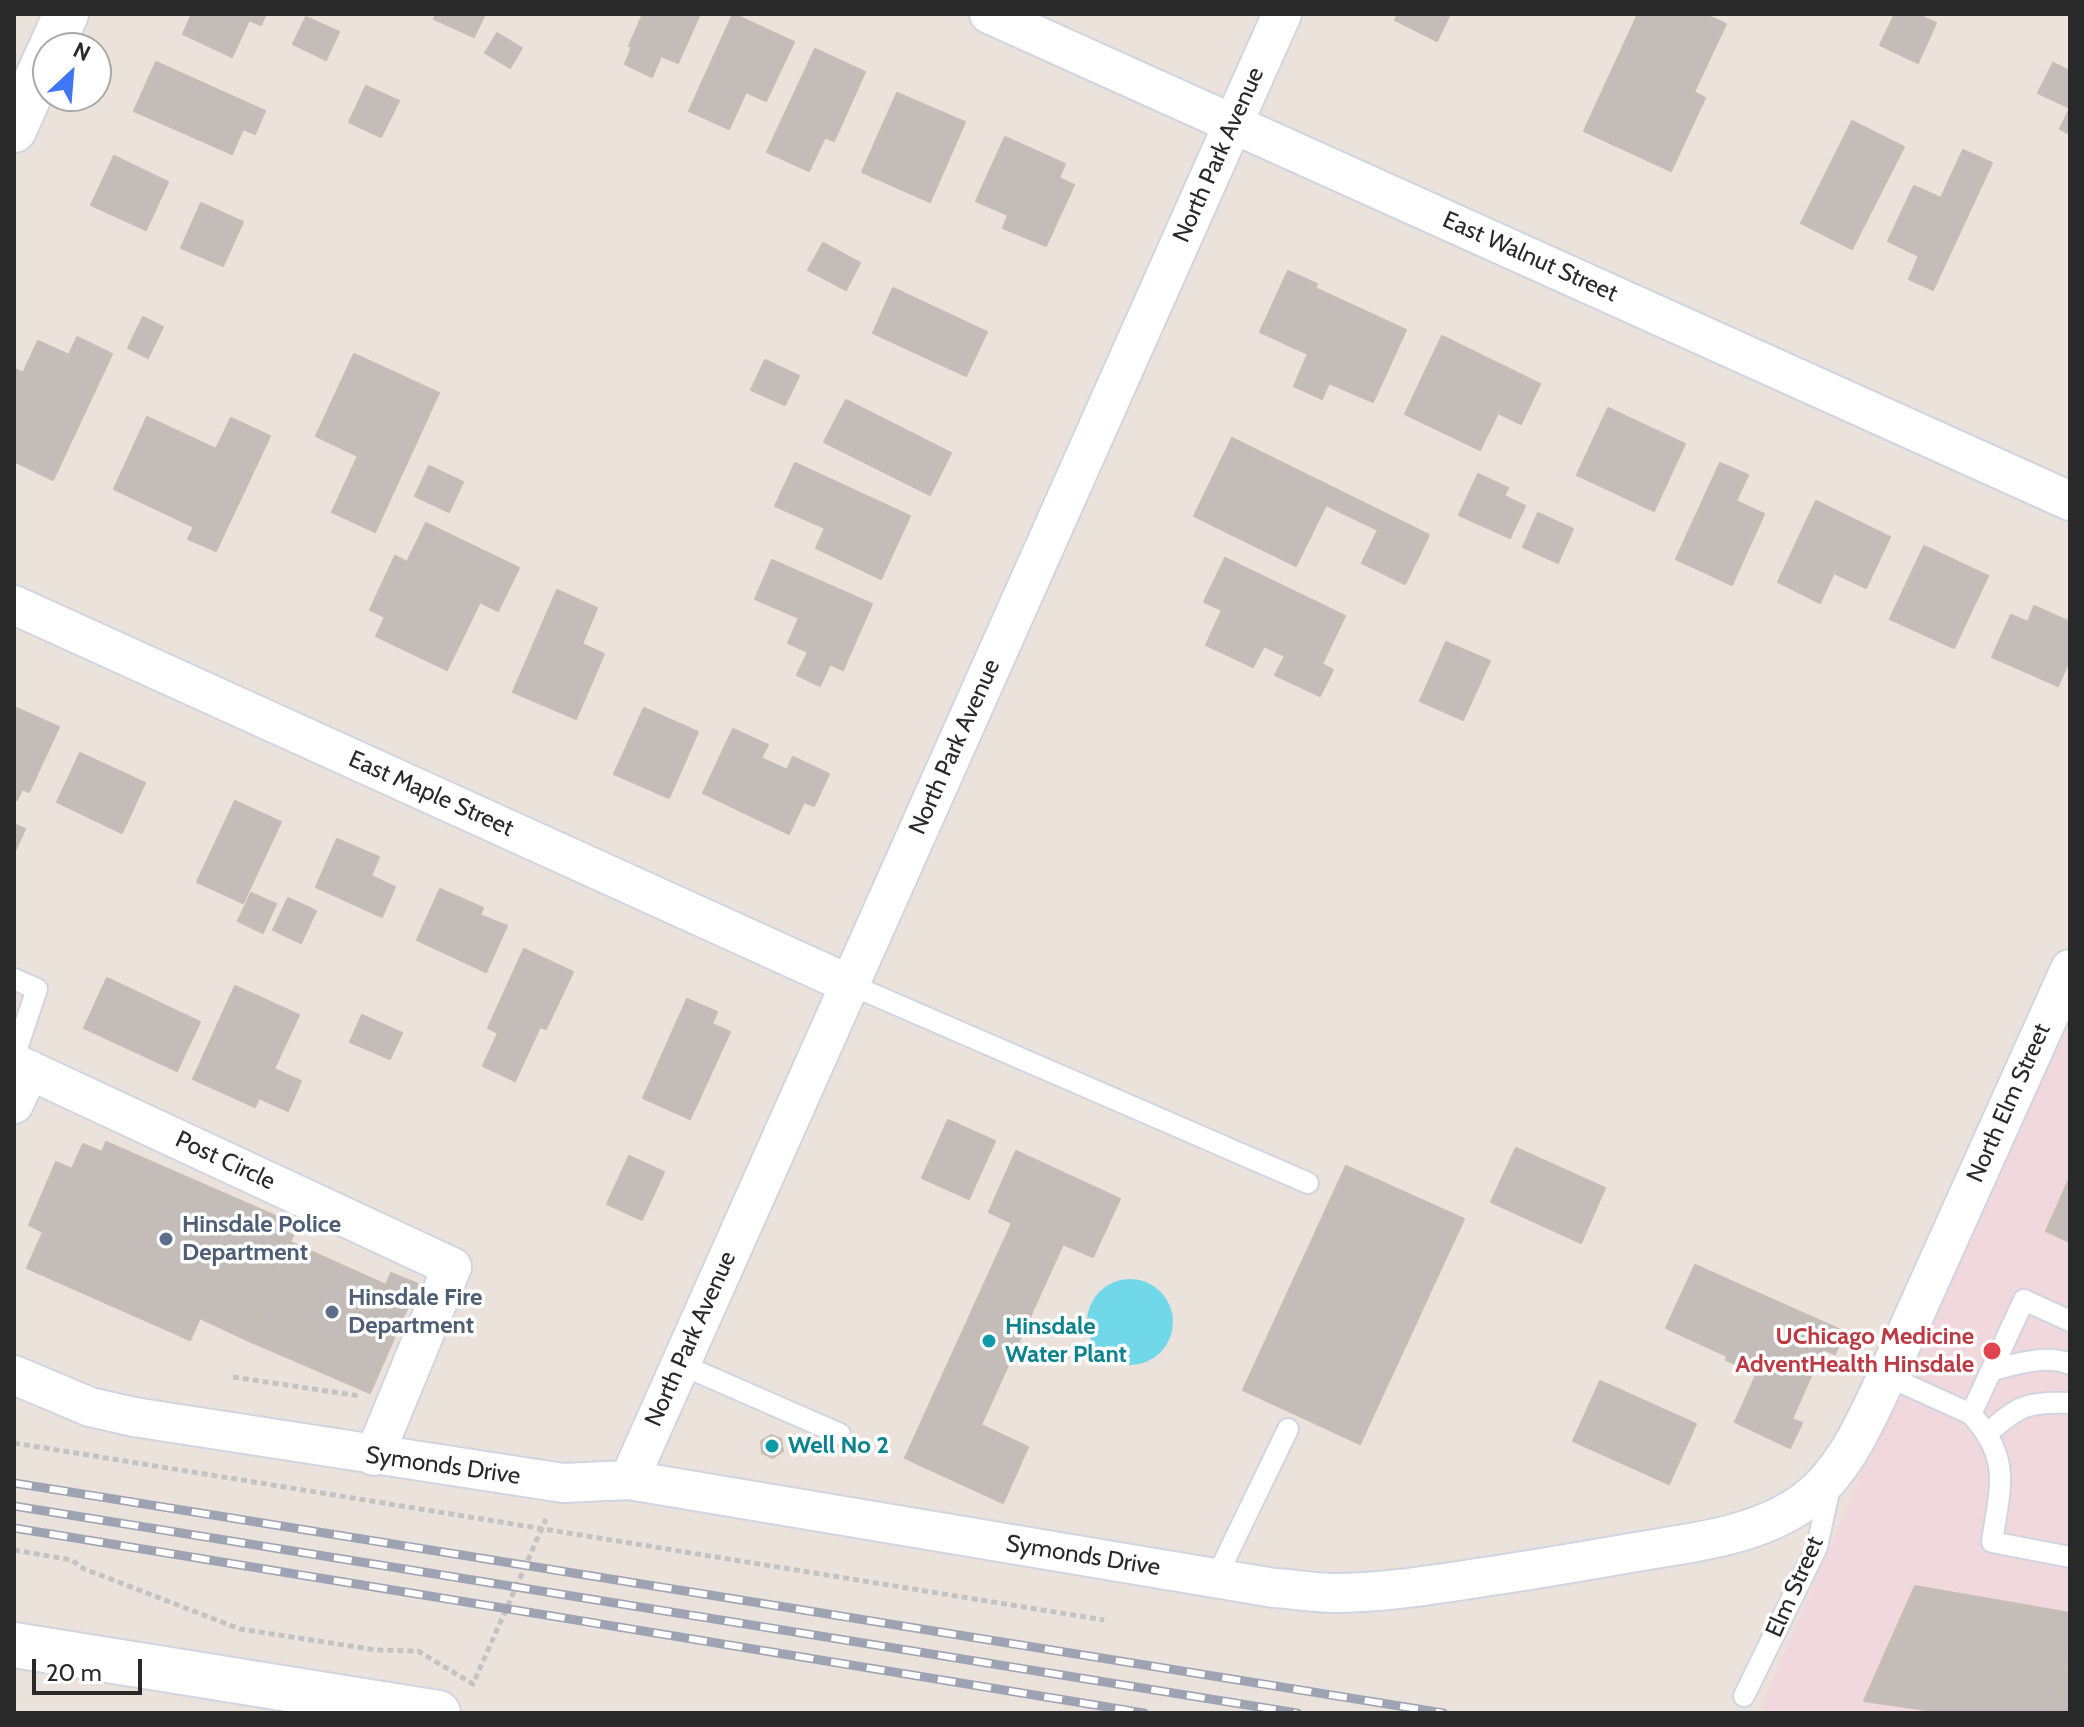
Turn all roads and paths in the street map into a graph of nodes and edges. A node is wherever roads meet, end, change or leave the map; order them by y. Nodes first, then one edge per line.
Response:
1 (989, 14) edge
2 (1282, 14) edge
3 (32, 90) edge
4 (1233, 124) junction
5 (14, 130) edge
6 (2070, 501) edge
7 (14, 605) edge
8 (2070, 969) edge
9 (14, 979) edge
10 (849, 984) junction
11 (19, 1063) edge
12 (14, 1104) edge
13 (1308, 1183) dead end
14 (1969, 1193) joint
15 (2070, 1321) edge
16 (680, 1364) junction
17 (2070, 1364) edge
18 (1993, 1370) junction
19 (14, 1375) edge
20 (1887, 1376) junction
21 (233, 1377) dead end
22 (396, 1402) junction
23 (2070, 1403) edge
24 (1971, 1414) junction
25 (1288, 1429) dead end
26 (1988, 1433) junction
27 (840, 1434) dead end
28 (14, 1443) edge
29 (374, 1456) junction
30 (1833, 1474) junction
31 (629, 1480) junction
32 (563, 1483) junction
33 (541, 1530) junction
34 (14, 1550) edge
35 (2070, 1557) edge
36 (1216, 1578) junction
37 (1104, 1620) dead end
38 (14, 1645) edge
39 (1744, 1696) dead end
40 (438, 1713) edge

1 - 4 street, East Walnut Street
2 - 4 street, North Park Avenue
3 - 5 main road
4 - 6 street, East Walnut Street
4 - 10 street, North Park Avenue
7 - 10 street, East Maple Street
8 - 14 street, North Elm Street
9 - 11 lane
10 - 13 lane
10 - 16 street, North Park Avenue
11 - 12 street
11 - 22 street, Post Circle
14 - 20 street, Symonds Drive
15 - 18 lane
16 - 27 lane
16 - 31 street, North Park Avenue
17 - 18 lane
18 - 24 lane
19 - 29 street, Symonds Drive
20 - 24 lane
20 - 30 street, Symonds Drive
21 - 22 path
22 - 29 street, Post Circle
23 - 26 lane
24 - 26 lane
25 - 36 lane
26 - 35 lane
28 - 33 path
29 - 32 street, Symonds Drive
30 - 36 street, Symonds Drive
30 - 39 lane, Elm Street
31 - 32 street, Symonds Drive
31 - 36 street, Symonds Drive
32 - 33 path
33 - 34 path
33 - 37 path
38 - 40 main road

